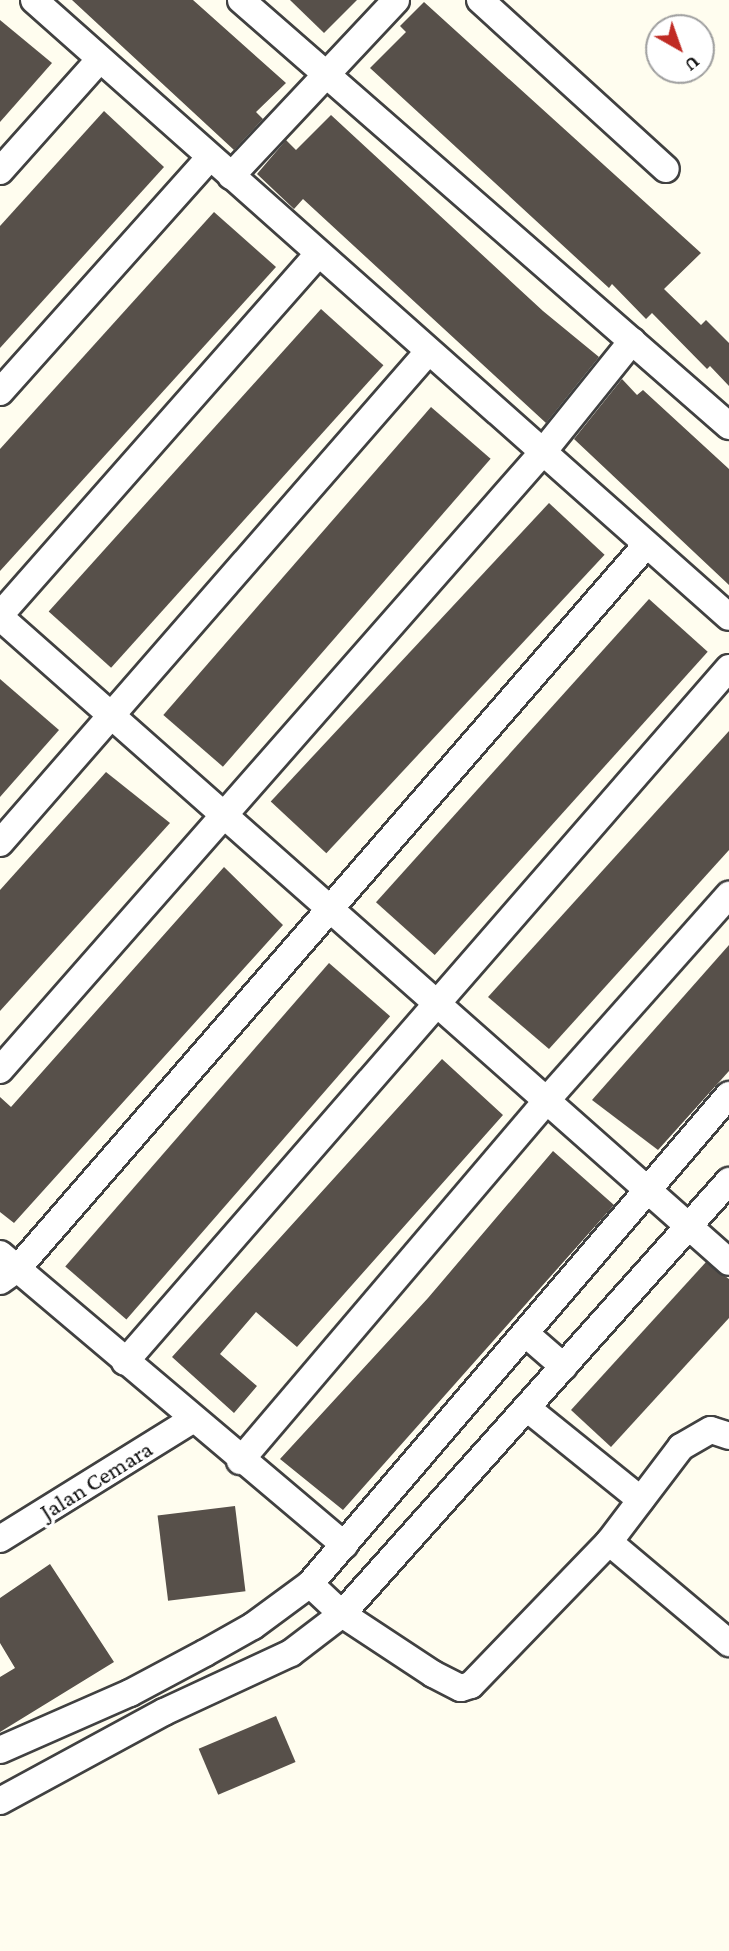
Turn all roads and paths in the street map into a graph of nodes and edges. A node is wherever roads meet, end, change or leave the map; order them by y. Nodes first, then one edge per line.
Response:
1 (34, 0) edge
2 (241, 0) edge
3 (396, 0) edge
4 (480, 0) edge
5 (100, 59) junction
6 (327, 74) junction
7 (210, 157) junction
8 (666, 169) dead end
9 (0, 171) edge
10 (231, 176) junction
11 (318, 254) junction
12 (632, 341) junction
13 (428, 352) junction
14 (0, 393) edge
15 (729, 426) edge
16 (542, 453) junction
17 (647, 544) junction
18 (0, 616) edge
19 (729, 617) edge
20 (729, 668) edge
21 (111, 715) junction
22 (222, 812) junction
23 (0, 843) edge
24 (729, 895) edge
25 (330, 907) junction
26 (438, 1003) junction
27 (0, 1070) edge
28 (729, 1095) edge
29 (546, 1101) junction
30 (729, 1181) edge
31 (650, 1191) junction
32 (690, 1228) junction
33 (729, 1262) edge
34 (6, 1268) edge
35 (526, 1334) junction
36 (125, 1362) junction
37 (564, 1367) junction
38 (527, 1408) junction
39 (192, 1420) junction
40 (727, 1432) edge
41 (240, 1461) junction
42 (641, 1500) junction
43 (0, 1539) edge
44 (609, 1542) junction
45 (344, 1545) junction
46 (310, 1584) junction
47 (342, 1614) junction
48 (729, 1643) edge
49 (0, 1750) edge
50 (4, 1790) edge

1 - 5 street
2 - 6 street
3 - 6 street
4 - 8 street
5 - 7 street
5 - 9 street
6 - 10 street
6 - 12 street
7 - 10 street
7 - 14 street
10 - 11 street
11 - 13 street
11 - 18 street
12 - 15 street
12 - 16 street
13 - 16 street
13 - 21 street
16 - 17 street
16 - 22 street
17 - 19 street
17 - 25 street
18 - 21 street
20 - 26 street
21 - 22 street
21 - 23 street
22 - 25 street
22 - 27 street
24 - 29 street
25 - 26 street
25 - 34 street
26 - 29 street
26 - 36 street
28 - 31 street
29 - 31 street
29 - 41 street
30 - 32 street
31 - 32 street
31 - 35 street
32 - 33 street
32 - 37 street
34 - 36 street
35 - 37 street
35 - 45 street
36 - 39 street
37 - 38 street
38 - 42 street
38 - 47 street
39 - 41 street
39 - 43 street, Jalan Cemara
40 - 42 street
41 - 45 street
42 - 44 street
44 - 47 street
44 - 48 street
45 - 46 street
46 - 47 street
46 - 49 street
47 - 50 street

